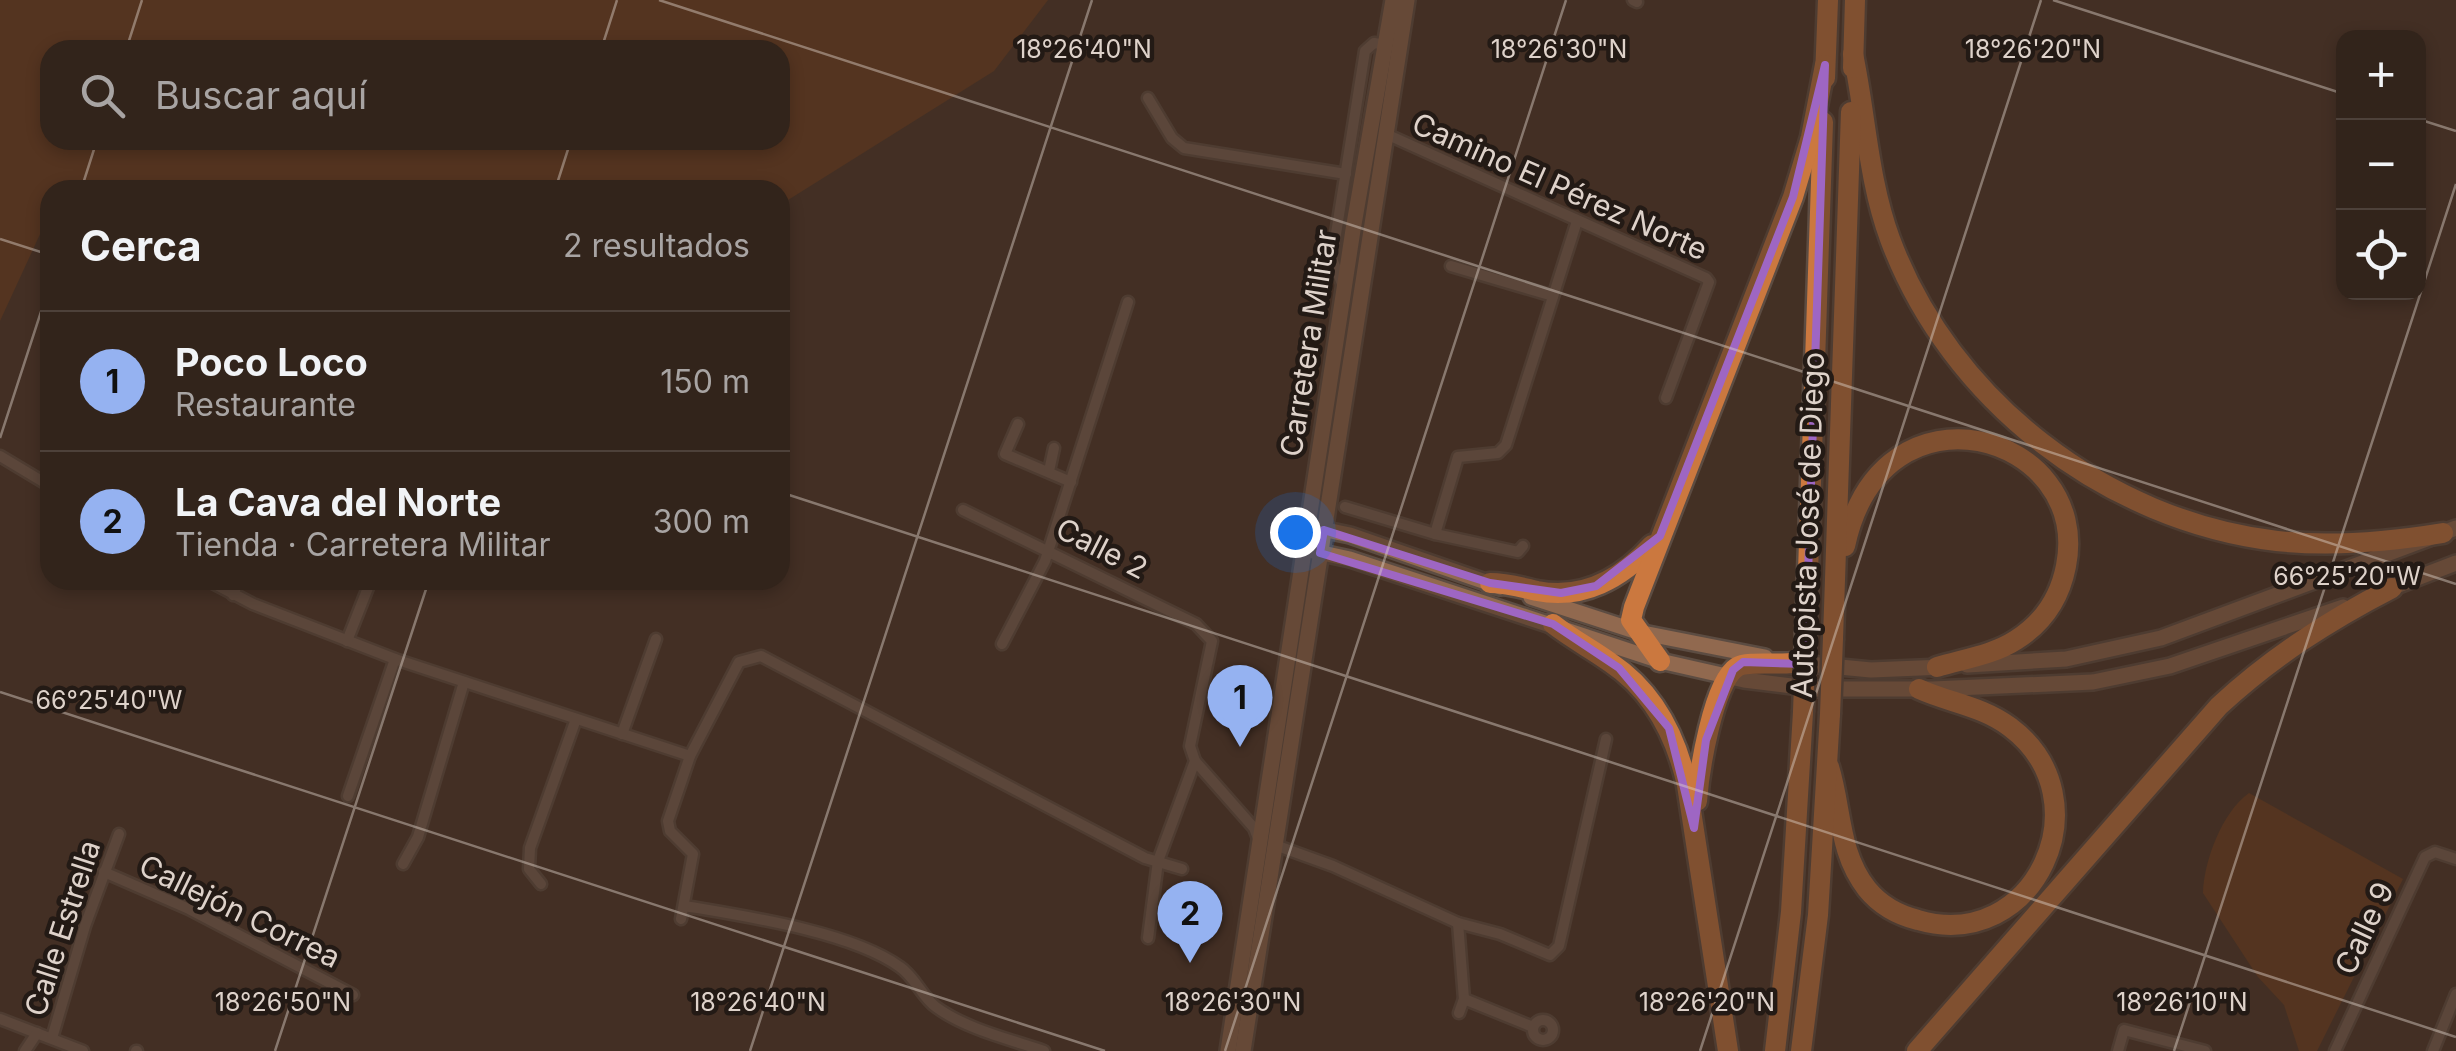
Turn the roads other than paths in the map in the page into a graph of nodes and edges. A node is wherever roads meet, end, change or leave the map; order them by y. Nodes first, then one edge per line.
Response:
1 (1408, 0) edge
2 (1828, 0) edge
3 (1855, 0) edge
4 (1390, 4) edge
5 (1386, 44) junction
6 (1854, 54) junction
7 (1826, 65) junction
8 (1148, 98) dead end
9 (1386, 134) junction
10 (1346, 174) junction
11 (1577, 221) junction
12 (1451, 266) dead end
13 (1344, 288) junction
14 (1554, 296) junction
15 (1128, 302) dead end
16 (1666, 398) dead end
17 (1018, 424) dead end
18 (1054, 448) dead end
19 (0, 456) edge
20 (1049, 472) junction
21 (40, 480) edge
22 (1070, 482) junction
23 (1346, 507) dead end
24 (963, 510) dead end
25 (1316, 528) junction
26 (2450, 531) edge
27 (1435, 534) junction
28 (1660, 536) junction
29 (1523, 546) dead end
30 (1049, 550) junction
31 (1312, 551) junction
32 (2456, 564) edge
33 (1490, 583) junction
34 (2392, 588) junction
35 (224, 590) edge
36 (235, 590) edge
37 (367, 590) edge
38 (1835, 592) junction
39 (233, 595) junction
40 (1553, 624) junction
41 (1638, 632) junction
42 (656, 639) dead end
43 (348, 641) junction
44 (1002, 644) dead end
45 (395, 658) junction
46 (1660, 661) junction
47 (1792, 663) junction
48 (1937, 667) junction
49 (1729, 676) junction
50 (464, 682) junction
51 (1920, 689) junction
52 (576, 719) junction
53 (622, 734) junction
54 (1606, 739) dead end
55 (690, 756) junction
56 (1195, 760) junction
57 (1829, 767) junction
58 (348, 796) dead end
59 (1694, 828) junction
60 (119, 834) dead end
61 (1268, 846) junction
62 (2456, 859) edge
63 (1158, 861) junction
64 (403, 864) dead end
65 (1182, 869) dead end
66 (104, 872) junction
67 (541, 884) dead end
68 (685, 906) junction
69 (682, 919) dead end
70 (1458, 924) junction
71 (1148, 938) dead end
72 (2456, 994) edge
73 (353, 995) dead end
74 (1464, 999) junction
75 (1459, 1012) dead end
76 (0, 1019) edge
77 (1534, 1027) dead end
78 (37, 1033) junction
79 (52, 1038) junction
80 (26, 1051) edge
81 (83, 1051) edge
82 (1044, 1051) edge
83 (1228, 1051) edge
84 (1243, 1051) edge
85 (1728, 1051) edge
86 (1775, 1051) edge
87 (1802, 1051) edge
88 (1917, 1051) edge
89 (2118, 1051) edge
90 (2205, 1051) edge
91 (2335, 1051) edge
92 (2433, 1051) edge

1 - 9 main road, Carretera Militar
2 - 7 highway, Autopista José de Diego
3 - 6 highway, Autopista José de Diego
4 - 5 main road, Carretera Militar
5 - 10 street
5 - 13 main road, Carretera Militar
6 - 26 highway
6 - 38 highway, Autopista José de Diego
7 - 28 highway
7 - 86 highway, Autopista José de Diego, bridge
8 - 10 street
9 - 11 street, Camino El Pérez Norte
9 - 25 main road, Carretera Militar
10 - 13 street
11 - 14 street
11 - 16 street, Camino El Pérez Norte
12 - 14 street
13 - 25 main road, Carretera Militar
14 - 27 street
15 - 22 street
17 - 20 street
18 - 20 street
19 - 21 street
20 - 22 street
22 - 30 street
23 - 27 street
24 - 30 street, Calle 2
25 - 31 main road, Carretera Militar
25 - 33 main road
26 - 48 main road
27 - 29 street
28 - 33 highway
28 - 41 highway
30 - 44 street
30 - 56 street, Calle 2
31 - 40 main road
31 - 61 main road, Carretera Militar
32 - 34 main road
33 - 41 main road
34 - 51 main road
34 - 88 highway
35 - 39 street
36 - 39 street
37 - 43 street
38 - 48 highway
38 - 57 highway, Autopista José de Diego, bridge
39 - 43 street
40 - 46 main road
40 - 59 highway
41 - 46 highway
41 - 47 main road
42 - 53 street
43 - 45 street
45 - 50 street
45 - 58 street
46 - 49 main road
47 - 48 main road
47 - 49 highway
49 - 51 main road
49 - 59 highway
50 - 52 street
50 - 64 street
51 - 57 highway
52 - 53 street
52 - 67 street
53 - 55 street
54 - 70 street
55 - 63 street
55 - 68 street
56 - 61 street
56 - 63 street
57 - 87 highway, Autopista José de Diego
59 - 85 highway
60 - 66 street, Calle Estrella
61 - 70 street
61 - 83 main road, Carretera Militar
61 - 84 main road, Carretera Militar
62 - 91 street, Calle 9
63 - 65 street
63 - 71 street
66 - 73 street, Callejón Correa
66 - 79 street, Calle Estrella
68 - 69 street
68 - 82 street
70 - 74 street
72 - 92 street
74 - 75 street
74 - 77 street
76 - 78 street
78 - 79 street
78 - 80 street
79 - 81 street
89 - 90 street

